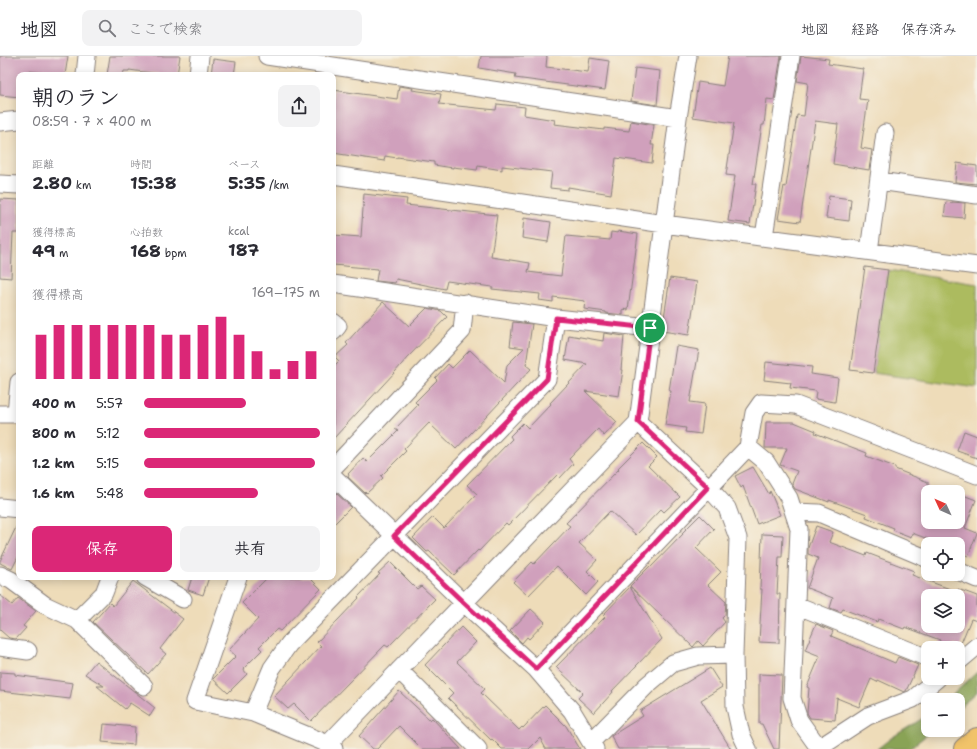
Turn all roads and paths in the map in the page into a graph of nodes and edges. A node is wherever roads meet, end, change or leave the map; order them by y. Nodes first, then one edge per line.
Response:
1 (87, 56) edge
2 (200, 56) edge
3 (267, 56) edge
4 (688, 56) edge
5 (791, 56) edge
6 (85, 72) edge
7 (198, 72) edge
8 (678, 118) junction
9 (16, 120) edge
10 (0, 122) edge
11 (885, 133) dead end
12 (336, 175) edge
13 (879, 181) junction
14 (0, 184) edge
15 (16, 186) edge
16 (977, 195) edge
17 (664, 224) junction
18 (764, 237) junction
19 (869, 251) junction
20 (977, 266) edge
21 (336, 284) edge
22 (465, 303) junction
23 (556, 318) junction
24 (650, 328) junction
25 (16, 395) edge
26 (12, 413) edge
27 (638, 422) junction
28 (748, 446) junction
29 (336, 465) edge
30 (977, 475) edge
31 (336, 479) edge
32 (708, 487) junction
33 (0, 506) edge
34 (16, 509) edge
35 (794, 512) junction
36 (394, 536) junction
37 (921, 556) edge
38 (965, 574) edge
39 (0, 575) edge
40 (977, 579) edge
41 (109, 580) edge
42 (149, 580) edge
43 (237, 580) edge
44 (183, 599) dead end
45 (464, 603) junction
46 (796, 606) junction
47 (76, 620) junction
48 (977, 646) edge
49 (0, 647) edge
50 (28, 651) dead end
51 (734, 655) junction
52 (921, 655) edge
53 (965, 656) edge
54 (536, 669) junction
55 (399, 670) junction
56 (930, 685) edge
57 (144, 686) dead end
58 (253, 713) junction
59 (977, 739) edge
60 (331, 746) edge
61 (593, 746) edge
62 (478, 749) edge
63 (748, 749) edge
64 (965, 749) edge

1 - 6 street
2 - 7 street
3 - 8 street
4 - 8 street
5 - 18 street
8 - 17 street
9 - 10 street
11 - 13 street
12 - 17 street
13 - 16 street
13 - 19 street
14 - 15 street
17 - 18 street
17 - 24 street
18 - 19 street
19 - 20 street
21 - 22 street
22 - 23 street
22 - 29 street
23 - 24 street
23 - 36 street
24 - 27 street
25 - 26 street
27 - 32 street
27 - 45 street
28 - 30 street
28 - 32 street
28 - 35 street
31 - 36 street
32 - 51 street
32 - 54 street
33 - 34 street
35 - 37 street
35 - 46 street
36 - 45 street
36 - 58 street
38 - 40 street
39 - 47 street
41 - 47 street
42 - 44 street
43 - 58 street
45 - 54 street
45 - 55 street
46 - 52 street
46 - 56 street
47 - 57 street
48 - 53 street
49 - 50 street
51 - 61 street
51 - 63 street
54 - 61 street
55 - 60 street
55 - 62 street
58 - 60 street
59 - 64 highway

